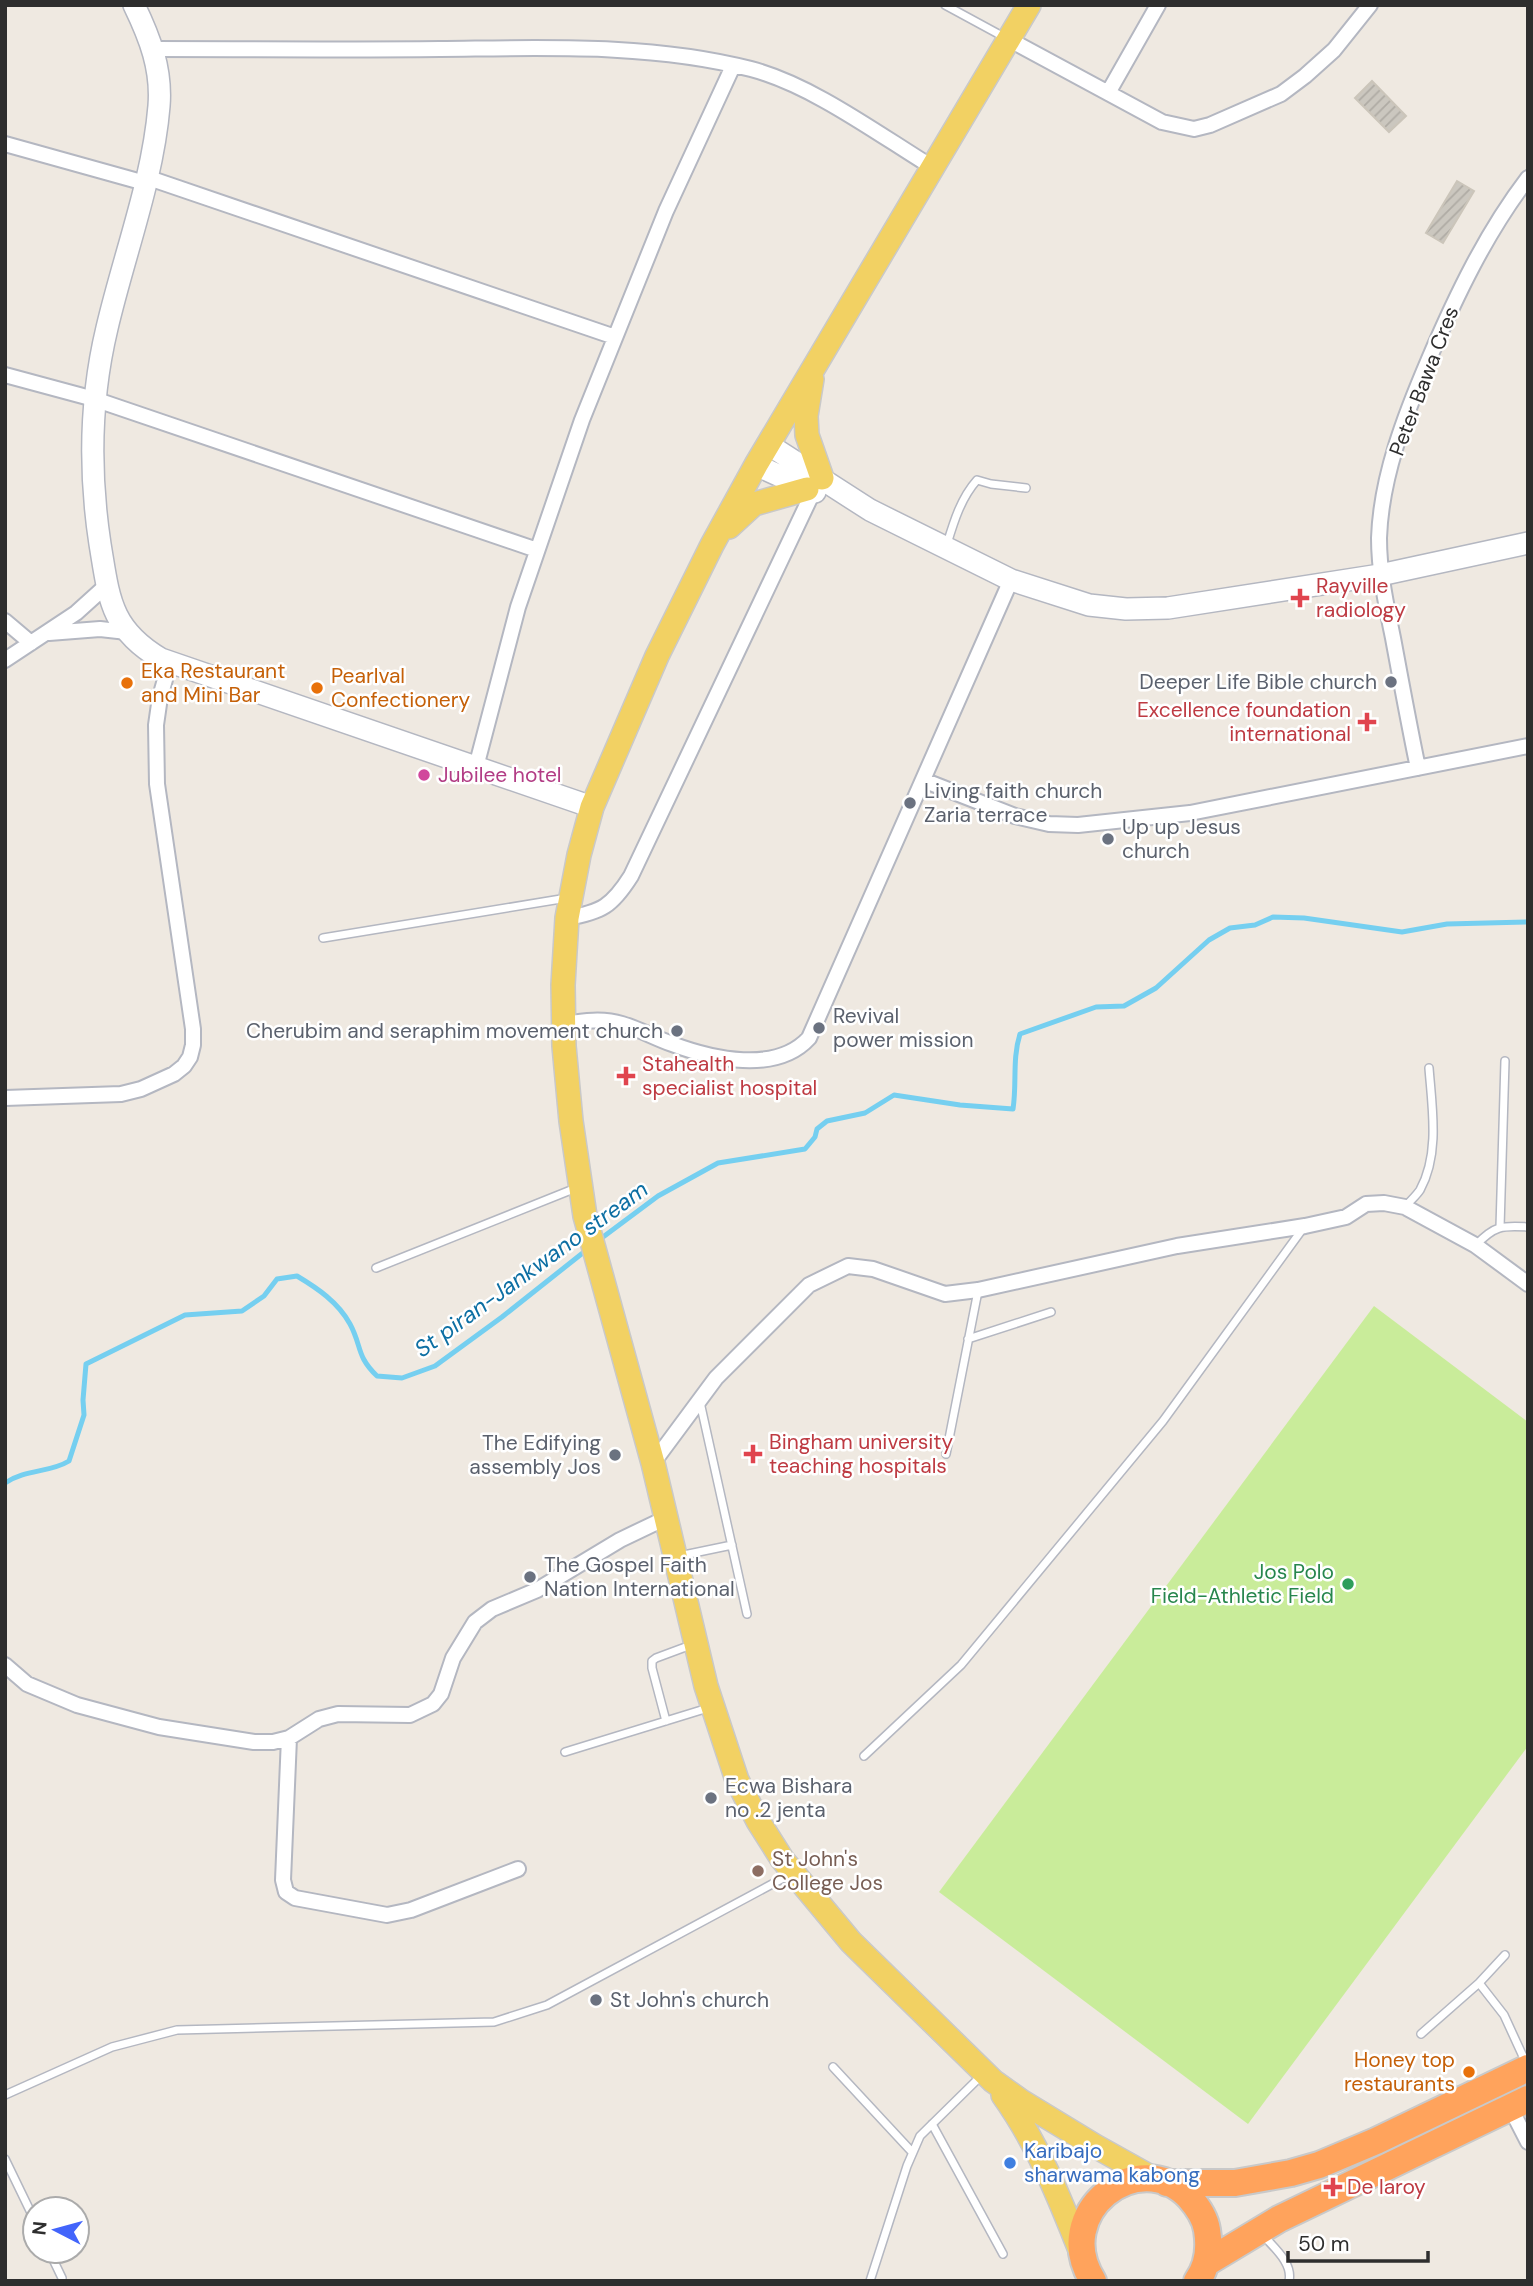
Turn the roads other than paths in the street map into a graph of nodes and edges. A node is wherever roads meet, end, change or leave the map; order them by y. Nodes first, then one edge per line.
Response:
1 (134, 5) edge
2 (945, 5) edge
3 (1029, 5) edge
4 (1158, 5) edge
5 (1370, 5) edge
6 (1008, 39) junction
7 (154, 49) junction
8 (733, 66) junction
9 (1108, 93) junction
10 (5, 144) edge
11 (932, 167) junction
12 (1528, 178) edge
13 (146, 180) junction
14 (615, 337) junction
15 (813, 368) junction
16 (5, 375) edge
17 (94, 399) junction
18 (769, 445) junction
19 (756, 465) junction
20 (814, 486) junction
21 (1026, 488) dead end
22 (1528, 544) edge
23 (712, 545) junction
24 (946, 548) junction
25 (537, 550) junction
26 (1380, 575) junction
27 (1011, 580) junction
28 (107, 585) junction
29 (5, 621) edge
30 (127, 632) junction
31 (44, 634) junction
32 (30, 643) junction
33 (5, 660) edge
34 (170, 662) junction
35 (1528, 746) edge
36 (476, 767) junction
37 (1418, 768) junction
38 (923, 780) junction
39 (592, 807) junction
40 (569, 908) junction
41 (323, 938) dead end
42 (564, 1024) junction
43 (1505, 1061) dead end
44 (1429, 1068) dead end
45 (5, 1098) edge
46 (580, 1186) junction
47 (1405, 1207) junction
48 (1305, 1226) junction
49 (1500, 1227) junction
50 (1528, 1227) edge
51 (1475, 1245) junction
52 (376, 1268) dead end
53 (1528, 1284) edge
54 (978, 1290) junction
55 (1051, 1312) dead end
56 (968, 1339) junction
57 (699, 1400) junction
58 (946, 1454) dead end
59 (653, 1463) junction
60 (666, 1518) junction
61 (732, 1545) junction
62 (675, 1557) junction
63 (747, 1614) dead end
64 (696, 1643) junction
65 (5, 1665) edge
66 (712, 1707) junction
67 (666, 1721) junction
68 (289, 1738) junction
69 (565, 1752) dead end
70 (864, 1756) dead end
71 (518, 1869) dead end
72 (793, 1873) junction
73 (1505, 1955) dead end
74 (1479, 1983) junction
75 (1421, 2034) dead end
76 (833, 2067) dead end
77 (1528, 2067) edge
78 (989, 2077) junction
79 (5, 2095) edge
80 (1519, 2103) edge
81 (932, 2124) junction
82 (1528, 2142) edge
83 (912, 2152) junction
84 (5, 2159) edge
85 (1162, 2182) junction
86 (22, 2195) edge
87 (1260, 2230) junction
88 (1003, 2254) dead end
89 (56, 2265) edge
90 (1086, 2271) edge
91 (1201, 2272) edge
92 (62, 2278) dead end
93 (870, 2281) edge
94 (1289, 2281) edge

1 - 7 street
2 - 6 lane
3 - 6 main road
4 - 9 street
5 - 9 street
6 - 9 street
6 - 11 main road
7 - 8 street
7 - 13 street
8 - 11 street
8 - 14 street
10 - 13 street
11 - 15 main road
12 - 26 street, Peter Bawa Cres
13 - 14 street
13 - 17 street
14 - 25 street
15 - 18 main road
15 - 20 main road
16 - 17 street
17 - 25 street
17 - 28 street
18 - 19 main road
18 - 20 street
19 - 20 street
19 - 23 main road
20 - 23 main road
20 - 24 street
20 - 40 street
21 - 24 lane
22 - 26 street
23 - 39 main road
24 - 27 street
25 - 36 street
26 - 27 street
26 - 37 street, Peter Bawa Cres
27 - 38 street
28 - 30 street
28 - 31 street
29 - 32 street
30 - 31 street
30 - 34 street
31 - 32 street
32 - 33 street
34 - 36 street
34 - 45 street
35 - 37 street
36 - 39 street
37 - 38 street
38 - 42 street
39 - 40 main road
40 - 41 lane
40 - 42 main road
42 - 46 main road
43 - 49 lane
44 - 47 lane
46 - 52 lane
46 - 59 main road
47 - 48 street
47 - 51 street
48 - 54 street
48 - 70 lane
49 - 50 lane
49 - 51 lane
51 - 53 street
54 - 56 lane
54 - 57 street
55 - 56 lane
56 - 58 lane
57 - 59 street
57 - 61 lane
59 - 60 main road
60 - 62 main road
60 - 68 street
61 - 62 lane
61 - 63 lane
62 - 64 main road
64 - 66 main road
64 - 67 lane
65 - 68 street
66 - 67 lane
66 - 72 main road
67 - 69 lane
68 - 71 street
72 - 78 main road
72 - 79 lane
73 - 74 lane
74 - 75 lane
74 - 77 lane
76 - 83 lane
77 - 85 highway
78 - 81 lane
78 - 85 main road
78 - 90 main road
80 - 82 street
80 - 87 highway
81 - 83 lane
81 - 88 lane
83 - 93 lane
84 - 86 lane
85 - 90 highway
85 - 91 highway
87 - 91 highway
87 - 94 lane
89 - 92 lane

